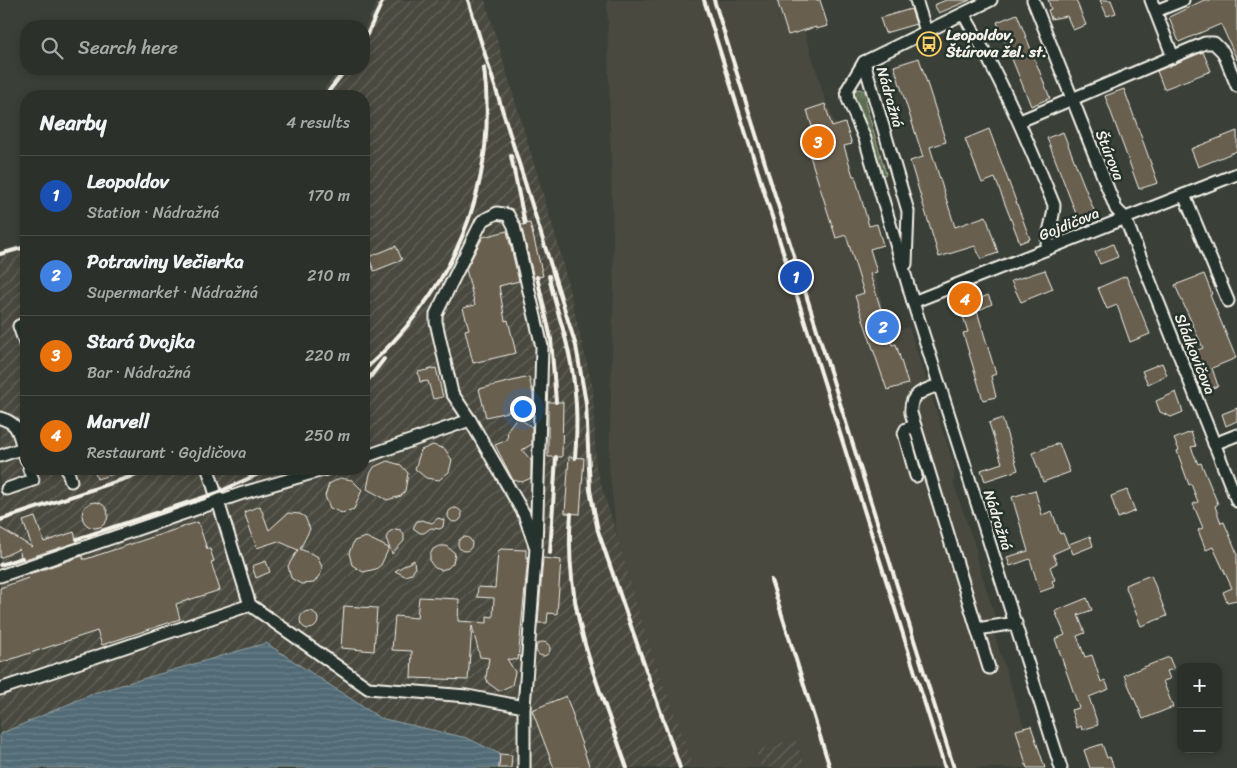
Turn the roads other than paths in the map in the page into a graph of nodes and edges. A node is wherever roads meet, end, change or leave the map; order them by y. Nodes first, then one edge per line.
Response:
1 (916, 0) edge
2 (991, 0) edge
3 (1033, 0) edge
4 (1151, 0) edge
5 (1183, 0) edge
6 (1156, 11) junction
7 (964, 14) junction
8 (926, 31) junction
9 (1173, 57) junction
10 (864, 62) junction
11 (1237, 86) edge
12 (1072, 100) junction
13 (1020, 121) junction
14 (1237, 174) edge
15 (1184, 195) junction
16 (1125, 218) junction
17 (1046, 249) junction
18 (907, 280) junction
19 (1228, 301) dead end
20 (913, 302) junction
21 (939, 385) junction
22 (0, 418) edge
23 (470, 420) junction
24 (915, 426) junction
25 (1237, 435) edge
26 (20, 440) edge
27 (1214, 444) junction
28 (20, 454) edge
29 (370, 455) edge
30 (0, 456) edge
31 (31, 475) edge
32 (69, 475) edge
33 (210, 475) edge
34 (305, 475) edge
35 (916, 476) dead end
36 (71, 480) dead end
37 (7, 489) dead end
38 (1237, 501) edge
39 (219, 503) junction
40 (536, 548) junction
41 (0, 576) edge
42 (250, 605) junction
43 (1016, 624) junction
44 (977, 629) junction
45 (989, 668) dead end
46 (0, 689) edge
47 (524, 707) junction
48 (524, 768) edge
49 (1061, 768) edge

1 - 8 street
2 - 7 street
3 - 12 street, Štúrova
4 - 6 street
5 - 6 street
6 - 9 street
7 - 8 street
7 - 13 street
8 - 10 street
9 - 11 street
9 - 12 street
10 - 18 street, Nádražná
10 - 18 street, Nádražná
12 - 13 street
12 - 16 street, Štúrova
13 - 17 street
14 - 15 street, Gojdičova
15 - 16 street, Gojdičova
15 - 19 street
16 - 17 street, Gojdičova
16 - 27 street, Sládkovičova
17 - 20 street, Gojdičova
18 - 20 street, Nádražná
20 - 21 street, Nádražná
21 - 24 street
21 - 43 street, Nádražná
22 - 26 street
23 - 29 street
23 - 40 street
23 - 40 street
24 - 35 street
24 - 44 street
25 - 27 street
27 - 38 street, Sládkovičova
28 - 30 street
31 - 37 street
32 - 36 street
33 - 39 street
34 - 39 street
39 - 41 street
39 - 42 street
40 - 47 street
42 - 46 street
42 - 47 street
43 - 44 street
43 - 49 street, Nádražná
44 - 45 street
47 - 48 street

